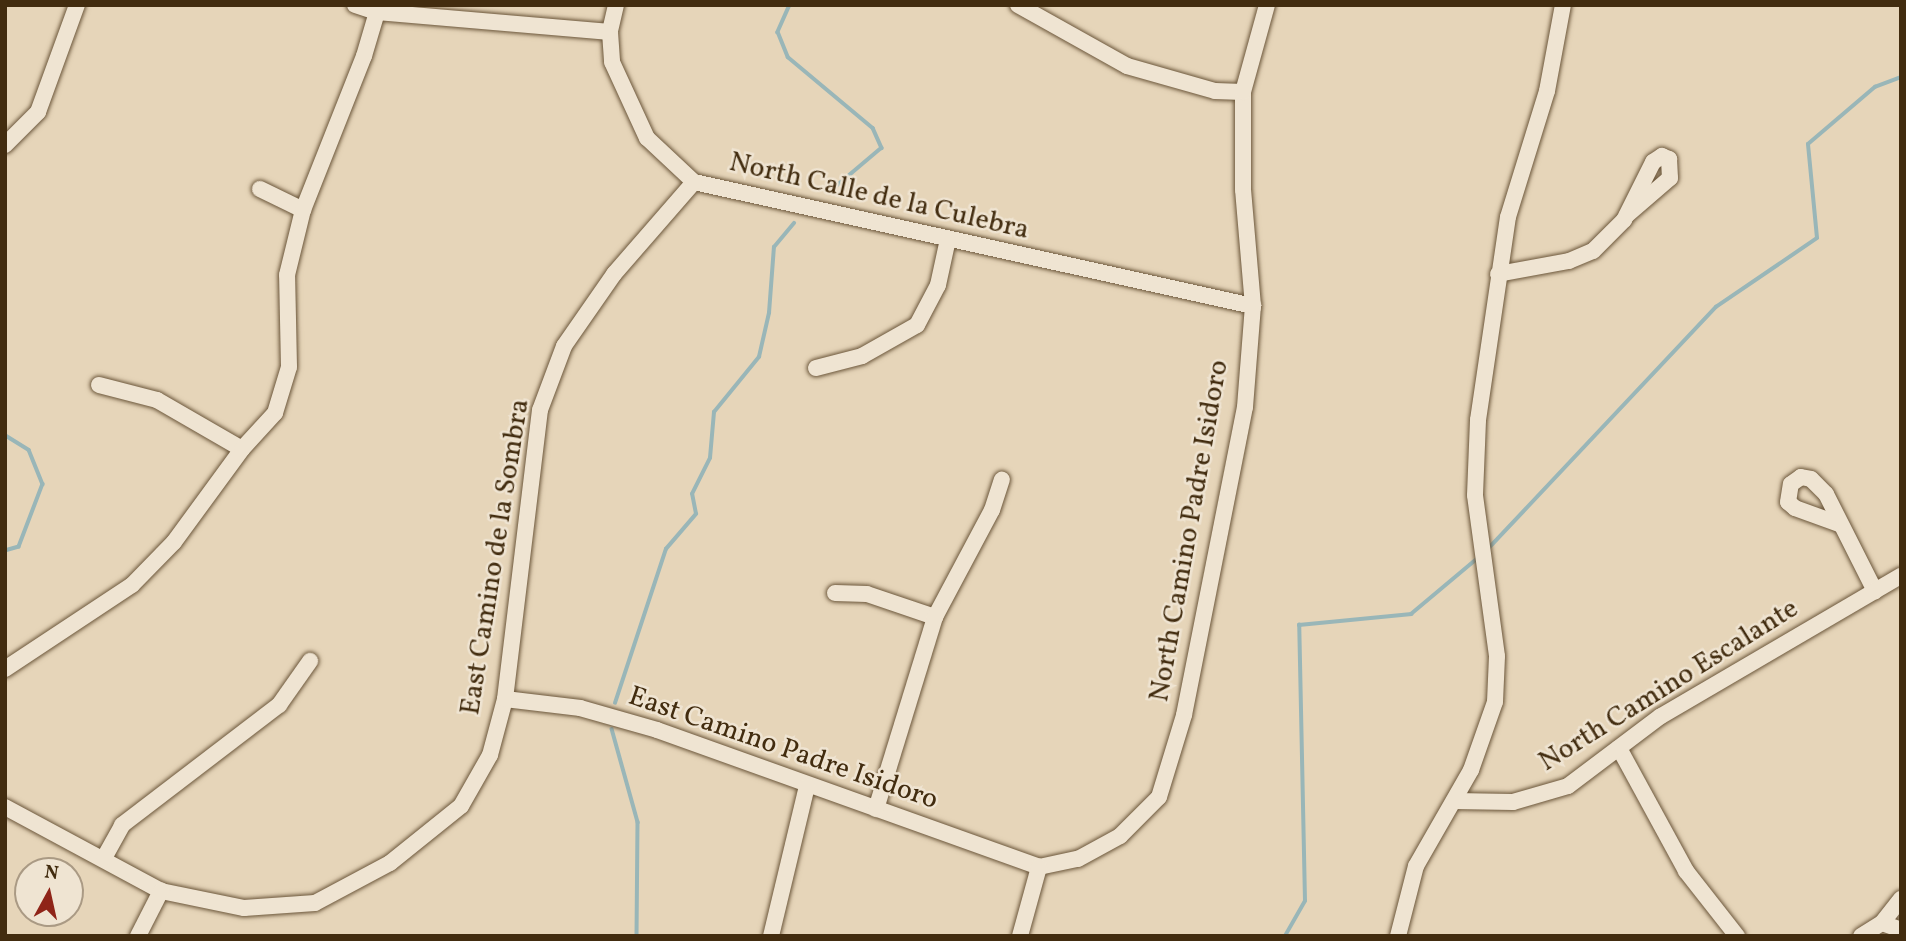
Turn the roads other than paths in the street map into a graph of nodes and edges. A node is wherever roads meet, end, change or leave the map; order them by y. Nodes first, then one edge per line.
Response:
1 (77, 5) edge
2 (355, 5) edge
3 (616, 5) edge
4 (1018, 5) edge
5 (1267, 5) edge
6 (1563, 5) edge
7 (377, 12) junction
8 (610, 33) junction
9 (1243, 92) junction
10 (5, 145) edge
11 (694, 182) junction
12 (260, 189) dead end
13 (303, 210) junction
14 (1628, 215) dead end
15 (948, 239) junction
16 (1498, 274) junction
17 (1253, 306) junction
18 (816, 368) dead end
19 (99, 385) dead end
20 (242, 449) junction
21 (1002, 480) dead end
22 (1839, 524) dead end
23 (1901, 576) edge
24 (1875, 591) junction
25 (835, 593) dead end
26 (935, 617) junction
27 (310, 661) dead end
28 (5, 669) edge
29 (505, 699) junction
30 (1619, 748) junction
31 (807, 786) junction
32 (1454, 801) junction
33 (5, 807) edge
34 (876, 809) junction
35 (104, 858) junction
36 (1039, 867) junction
37 (161, 891) junction
38 (1901, 899) edge
39 (1882, 923) junction
40 (1901, 930) edge
41 (138, 936) edge
42 (771, 936) edge
43 (1020, 936) edge
44 (1398, 936) edge
45 (1737, 936) edge
46 (1861, 936) edge

1 - 10 street
2 - 7 street
3 - 8 street, North Calle de la Culebra
4 - 9 street
5 - 9 street, North Camino Padre Isidoro
6 - 16 street
7 - 8 street
7 - 13 street
8 - 11 street, North Calle de la Culebra
9 - 17 street, North Camino Padre Isidoro
11 - 15 street, North Calle de la Culebra
11 - 29 street, East Camino de la Sombra
12 - 13 street
13 - 20 street
14 - 16 street
15 - 17 street, North Calle de la Culebra
15 - 18 street
16 - 32 street
17 - 36 street, North Camino Padre Isidoro
19 - 20 street
20 - 28 street
21 - 26 street
22 - 24 street
23 - 24 street, North Camino Escalante
24 - 30 street, North Camino Escalante
25 - 26 street
26 - 34 street
27 - 35 street
29 - 31 street, East Camino Padre Isidoro
29 - 37 street, East Camino de la Sombra
30 - 32 street, North Camino Escalante
30 - 45 street
31 - 34 street, East Camino Padre Isidoro
31 - 42 street
32 - 44 street
33 - 35 street, East Camino de la Sombra
34 - 36 street, East Camino Padre Isidoro
35 - 37 street, East Camino de la Sombra
36 - 43 street
37 - 41 street
38 - 39 street
39 - 40 street
39 - 46 street

